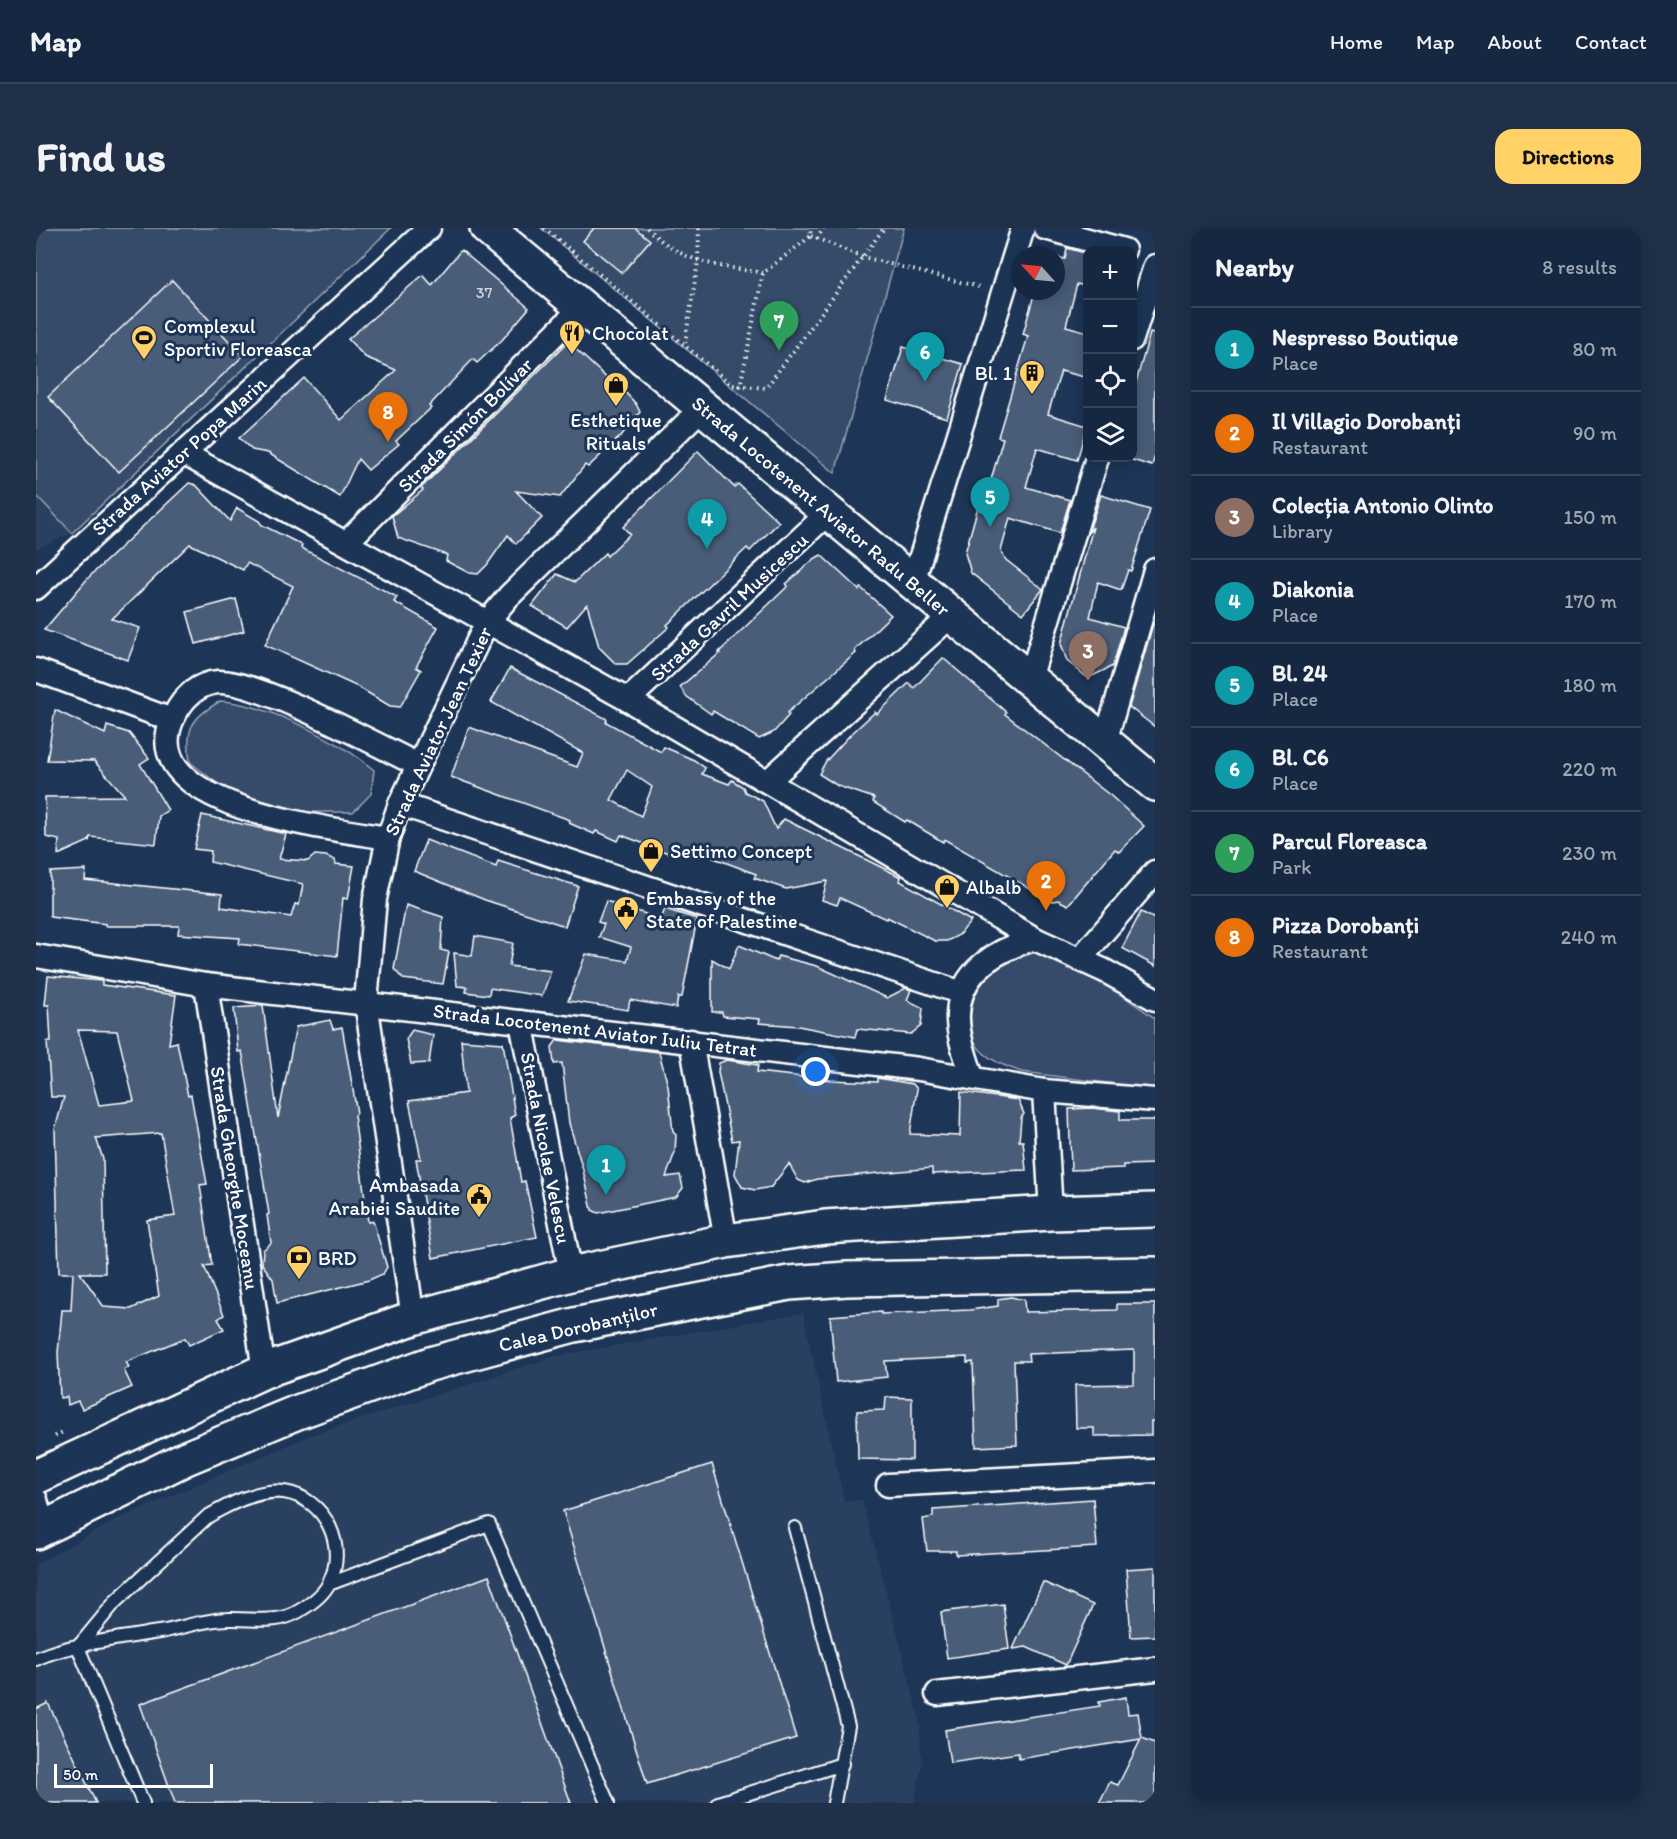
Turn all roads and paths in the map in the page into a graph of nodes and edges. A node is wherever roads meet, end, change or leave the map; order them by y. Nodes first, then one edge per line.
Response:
1 (429, 228) edge
2 (487, 228) edge
3 (544, 228) edge
4 (647, 228) edge
5 (699, 228) edge
6 (810, 228) edge
7 (823, 228) edge
8 (884, 228) edge
9 (1023, 228) edge
10 (1045, 228) edge
11 (811, 236) junction
12 (817, 238) junction
13 (1110, 246) edge
14 (1137, 254) edge
15 (863, 257) junction
16 (1155, 259) edge
17 (698, 262) junction
18 (1155, 266) edge
19 (763, 273) junction
20 (1002, 293) junction
21 (582, 307) junction
22 (1137, 323) edge
23 (685, 344) junction
24 (740, 387) junction
25 (702, 407) junction
26 (183, 453) junction
27 (1096, 462) edge
28 (829, 512) junction
29 (347, 542) junction
30 (1155, 570) edge
31 (913, 582) junction
32 (36, 588) edge
33 (952, 615) junction
34 (487, 622) junction
35 (36, 670) edge
36 (1030, 680) junction
37 (628, 700) junction
38 (172, 720) junction
39 (1104, 742) junction
40 (418, 765) junction
41 (768, 781) junction
42 (1155, 784) edge
43 (400, 804) junction
44 (388, 838) junction
45 (1155, 872) edge
46 (1035, 939) junction
47 (36, 956) edge
48 (1080, 959) junction
49 (206, 985) junction
50 (962, 993) junction
51 (1155, 999) edge
52 (366, 1002) junction
53 (521, 1022) junction
54 (692, 1041) junction
55 (972, 1077) junction
56 (1044, 1091) junction
57 (1155, 1100) edge
58 (1155, 1210) edge
59 (1051, 1213) junction
60 (726, 1241) junction
61 (571, 1274) junction
62 (1155, 1274) edge
63 (412, 1318) junction
64 (264, 1371) junction
65 (1155, 1471) edge
66 (36, 1477) edge
67 (888, 1485) dead end
68 (38, 1520) edge
69 (795, 1528) dead end
70 (329, 1584) junction
71 (78, 1647) junction
72 (36, 1659) edge
73 (1155, 1669) edge
74 (937, 1694) dead end
75 (842, 1764) junction
76 (143, 1803) edge
77 (608, 1803) edge
78 (718, 1803) edge
79 (834, 1803) edge

1 - 26 street, Strada Aviator Popa Marin
2 - 21 main road, Strada Locotenent Aviator Radu Beller
3 - 23 path
4 - 17 path
5 - 17 path
6 - 11 path
7 - 12 path
8 - 15 path
9 - 20 street
10 - 13 street
11 - 12 path
11 - 19 path
12 - 15 path
14 - 16 street
15 - 20 path
15 - 24 path
17 - 19 path
17 - 23 path
18 - 22 street
19 - 24 path
20 - 31 street
21 - 25 main road, Strada Locotenent Aviator Radu Beller
21 - 29 street, Strada Simón Bolívar
23 - 24 path
25 - 28 main road, Strada Locotenent Aviator Radu Beller
25 - 34 street, Strada Aviator Jean Texier
26 - 29 street
26 - 32 street, Strada Aviator Popa Marin
27 - 36 street
28 - 31 main road, Strada Locotenent Aviator Radu Beller
28 - 37 street, Strada Gavril Musicescu
29 - 34 street
30 - 39 street
31 - 33 main road, Strada Locotenent Aviator Radu Beller
33 - 36 main road, Strada Locotenent Aviator Radu Beller
33 - 41 street
34 - 37 street
34 - 40 street, Strada Aviator Jean Texier
35 - 38 street
36 - 39 main road, Strada Locotenent Aviator Radu Beller
37 - 41 street
38 - 40 street
38 - 44 street
39 - 42 main road, Strada Locotenent Aviator Radu Beller
40 - 43 street, Strada Aviator Jean Texier
41 - 46 street
43 - 44 street, Strada Aviator Jean Texier
43 - 50 street
44 - 52 street, Strada Aviator Jean Texier
45 - 48 street
46 - 48 street
46 - 50 street
47 - 49 street, Strada Locotenent Aviator Iuliu Tetrat
48 - 51 street
49 - 52 street, Strada Locotenent Aviator Iuliu Tetrat
49 - 64 street, Strada Gheorghe Moceanu
50 - 55 street
52 - 53 street, Strada Locotenent Aviator Iuliu Tetrat
52 - 63 street, Strada Aviator Jean Texier
53 - 54 street, Strada Locotenent Aviator Iuliu Tetrat
53 - 61 street, Strada Nicolae Velescu
54 - 55 street, Strada Locotenent Aviator Iuliu Tetrat
54 - 60 street
55 - 56 street, Strada Locotenent Aviator Iuliu Tetrat
56 - 57 street, Strada Locotenent Aviator Iuliu Tetrat
56 - 59 street
58 - 59 main road
59 - 60 main road
60 - 61 main road
61 - 63 main road
62 - 68 main road, Calea Dorobanților
63 - 64 main road
64 - 66 main road
65 - 67 street
69 - 75 lane
70 - 71 lane
70 - 71 lane
70 - 77 lane
71 - 72 lane
71 - 76 lane
73 - 74 street
75 - 78 lane
75 - 79 lane

